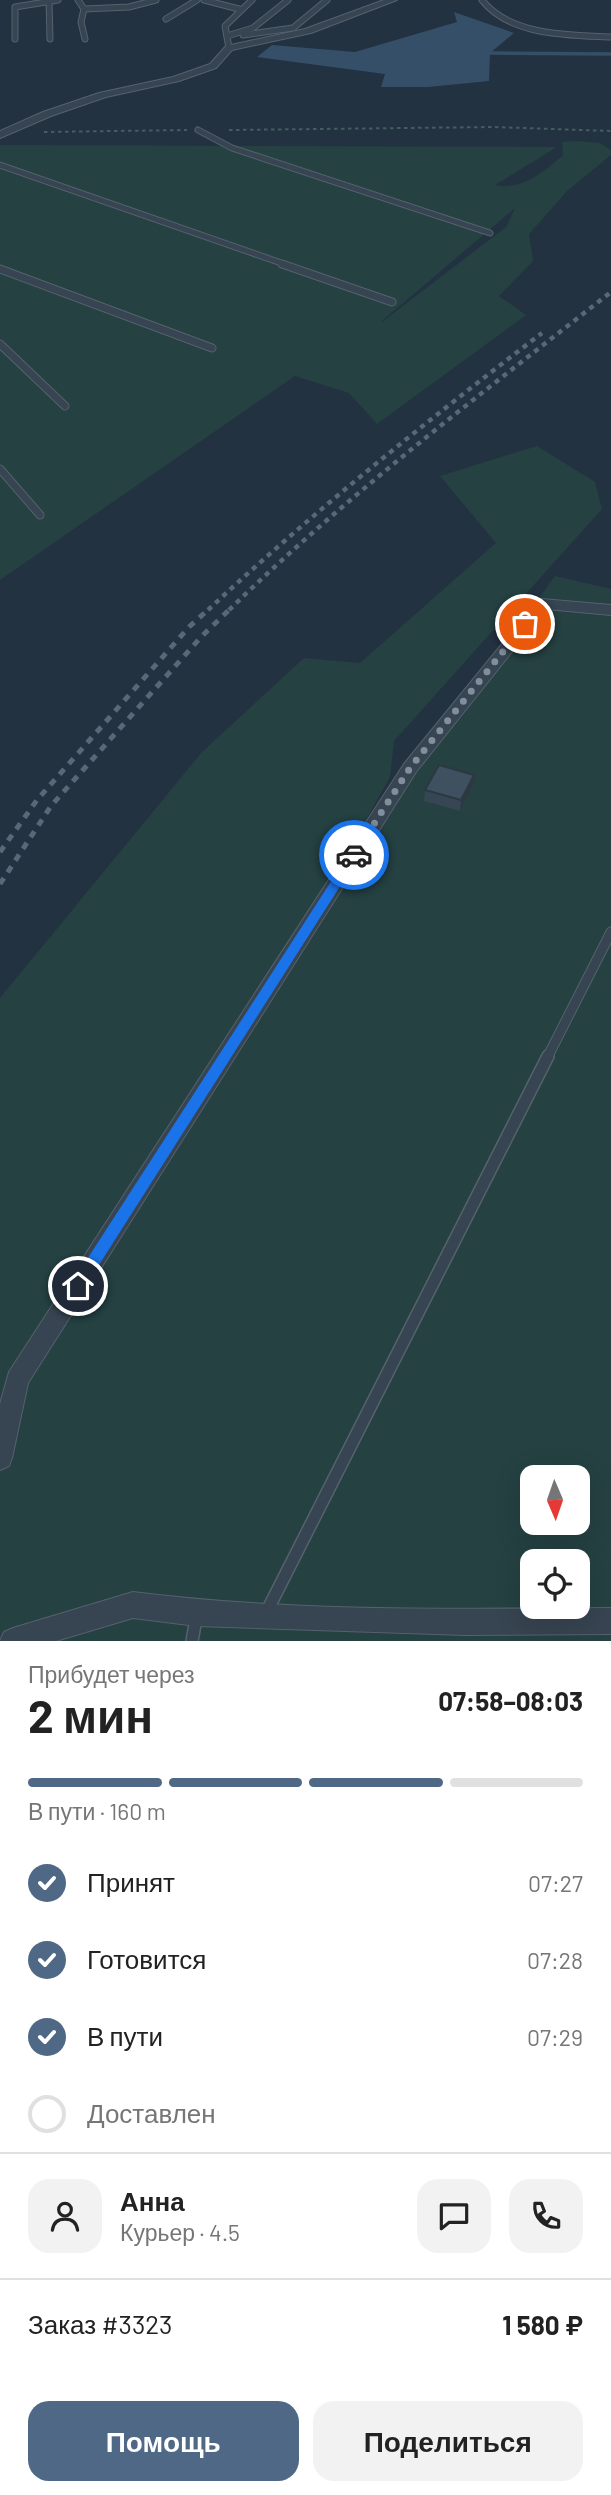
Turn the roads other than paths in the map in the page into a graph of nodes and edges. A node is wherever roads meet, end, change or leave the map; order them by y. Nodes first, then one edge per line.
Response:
1 (58, 0) edge
2 (78, 0) edge
3 (156, 0) edge
4 (197, 0) edge
5 (204, 0) edge
6 (252, 0) edge
7 (288, 0) edge
8 (327, 0) edge
9 (392, 0) edge
10 (482, 0) edge
11 (49, 1) edge
12 (84, 9) junction
13 (239, 9) junction
14 (166, 19) dead end
15 (243, 34) junction
16 (227, 36) junction
17 (611, 37) edge
18 (15, 39) dead end
19 (50, 39) dead end
20 (85, 39) dead end
21 (229, 48) junction
22 (198, 130) road end
23 (0, 135) edge
24 (0, 165) edge
25 (490, 233) dead end
26 (0, 268) edge
27 (393, 302) dead end
28 (0, 344) edge
29 (212, 348) dead end
30 (65, 406) dead end
31 (0, 470) edge
32 (40, 515) dead end
33 (611, 610) edge
34 (611, 932) edge
35 (0, 1458) edge
36 (197, 1613) junction
37 (265, 1615) junction
38 (611, 1621) edge
39 (466, 1631) edge
40 (13, 1641) edge
41 (192, 1641) edge

1 - 11 lane
2 - 12 lane
3 - 12 lane
4 - 14 lane
5 - 13 lane
6 - 13 lane
7 - 15 lane
8 - 15 lane
9 - 21 street
10 - 17 lane
11 - 18 lane
11 - 19 lane
12 - 20 lane
13 - 16 lane
15 - 16 lane
16 - 21 lane
21 - 23 street
22 - 25 lane
24 - 27 lane
26 - 29 lane
28 - 30 lane
31 - 32 lane
33 - 35 street
34 - 37 lane
36 - 37 street
36 - 40 street
36 - 41 lane
37 - 39 street
38 - 39 street

